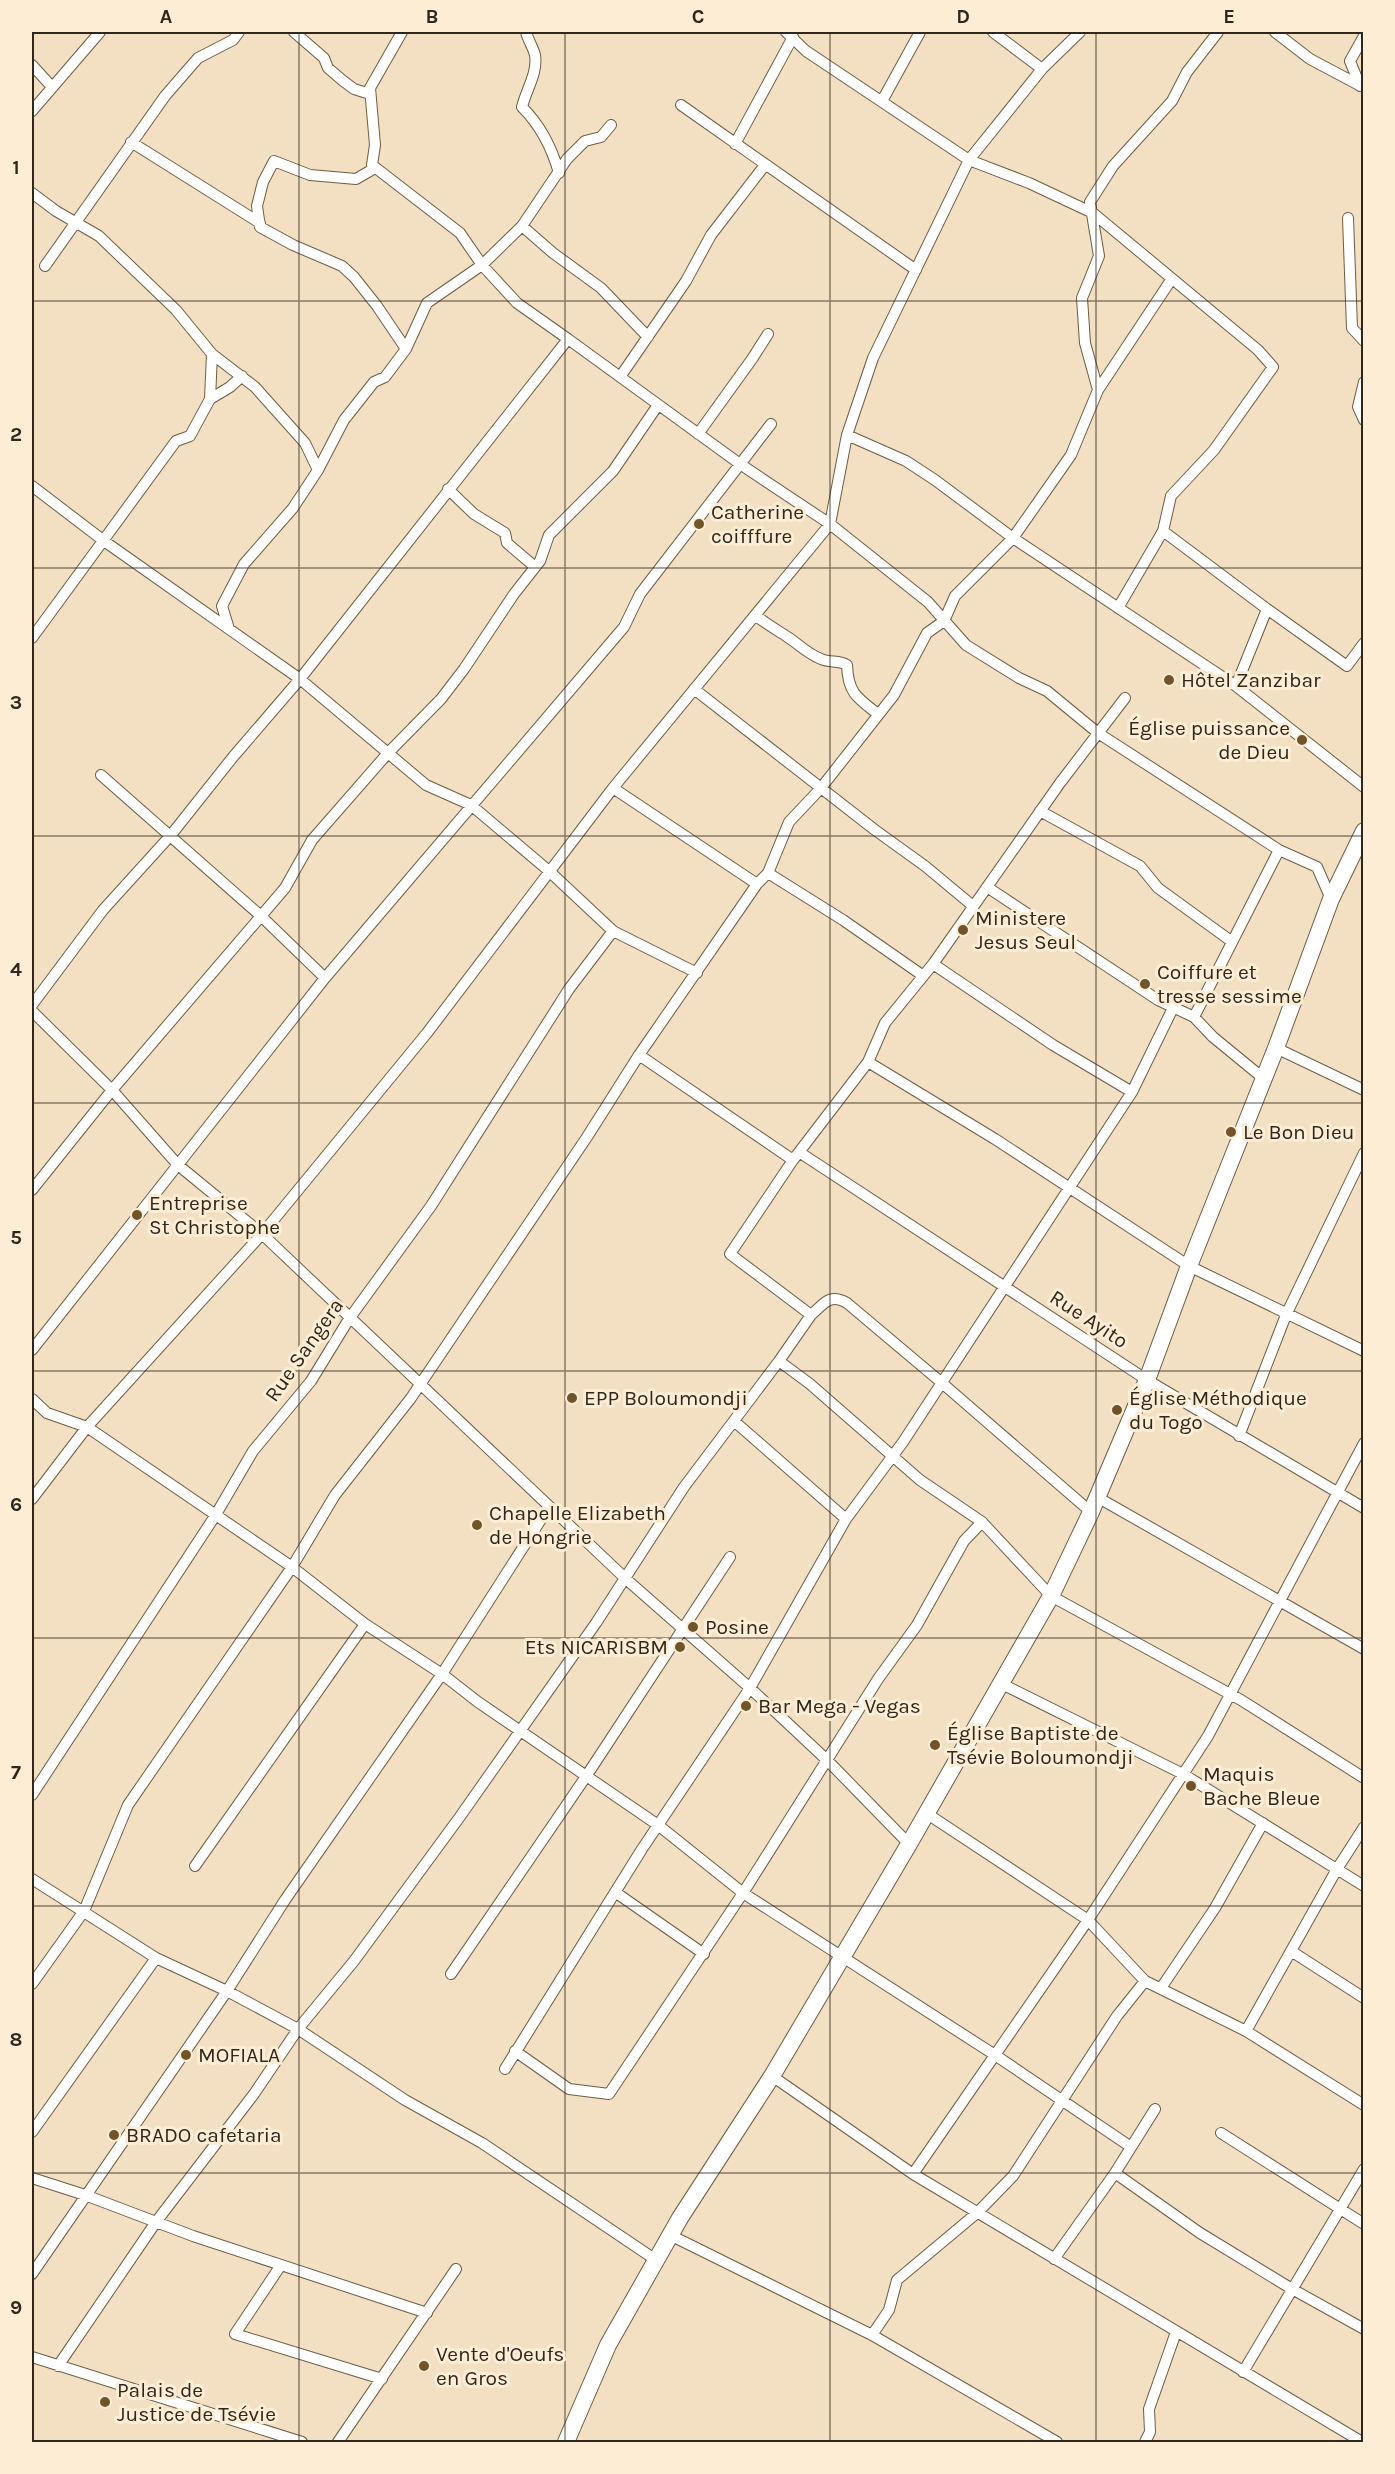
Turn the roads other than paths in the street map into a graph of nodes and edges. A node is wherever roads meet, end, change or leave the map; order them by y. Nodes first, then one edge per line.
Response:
1 (100, 32) edge
2 (239, 32) edge
3 (294, 32) edge
4 (402, 32) edge
5 (526, 32) edge
6 (920, 32) edge
7 (993, 32) edge
8 (1080, 32) edge
9 (1218, 32) edge
10 (1275, 32) edge
11 (790, 34) edge
12 (1364, 36) edge
13 (32, 65) edge
14 (1042, 69) junction
15 (52, 87) junction
16 (1361, 87) edge
17 (370, 94) junction
18 (882, 101) junction
19 (681, 105) dead end
20 (32, 111) edge
21 (611, 125) dead end
22 (131, 142) junction
23 (735, 144) junction
24 (969, 160) junction
25 (765, 165) junction
26 (375, 168) junction
27 (559, 173) junction
28 (32, 193) edge
29 (1093, 213) junction
30 (1348, 218) dead end
31 (74, 221) junction
32 (260, 223) junction
33 (522, 226) junction
34 (482, 265) junction
35 (45, 266) dead end
36 (916, 270) junction
37 (1171, 280) junction
38 (768, 334) dead end
39 (648, 337) junction
40 (568, 339) junction
41 (1364, 341) edge
42 (406, 349) junction
43 (212, 354) junction
44 (242, 375) junction
45 (620, 377) junction
46 (1364, 382) edge
47 (1098, 390) junction
48 (210, 399) junction
49 (658, 405) junction
50 (1364, 420) edge
51 (771, 424) dead end
52 (698, 434) junction
53 (847, 435) junction
54 (740, 465) junction
55 (318, 470) junction
56 (32, 486) edge
57 (448, 489) junction
58 (830, 524) junction
59 (1163, 531) junction
60 (1013, 538) junction
61 (104, 541) junction
62 (534, 566) junction
63 (1118, 608) junction
64 (1267, 609) junction
65 (755, 615) junction
66 (945, 621) junction
67 (229, 628) junction
68 (32, 638) edge
69 (1364, 643) edge
70 (300, 679) junction
71 (1236, 686) junction
72 (694, 689) junction
73 (1125, 698) dead end
74 (878, 714) junction
75 (1098, 733) junction
76 (388, 753) junction
77 (101, 775) dead end
78 (1364, 787) edge
79 (613, 788) junction
80 (821, 788) junction
81 (471, 805) junction
82 (1040, 811) junction
83 (1364, 831) edge
84 (171, 835) junction
85 (1279, 850) junction
86 (549, 871) junction
87 (768, 873) junction
88 (757, 884) junction
89 (987, 887) junction
90 (1332, 899) junction
91 (973, 906) junction
92 (262, 916) junction
93 (613, 931) junction
94 (1231, 941) junction
95 (933, 964) junction
96 (697, 973) junction
97 (922, 975) junction
98 (325, 978) junction
99 (32, 1005) edge
100 (1173, 1008) junction
101 (32, 1011) edge
102 (1194, 1017) junction
103 (1276, 1048) junction
104 (639, 1055) junction
105 (868, 1062) junction
106 (1263, 1078) junction
107 (112, 1090) junction
108 (1364, 1090) edge
109 (1132, 1092) junction
110 (1364, 1153) edge
111 (796, 1156) junction
112 (178, 1165) junction
113 (1067, 1188) junction
114 (32, 1190) edge
115 (262, 1234) junction
116 (1189, 1266) junction
117 (1005, 1288) junction
118 (811, 1315) junction
119 (1286, 1315) junction
120 (349, 1319) junction
121 (32, 1350) edge
122 (1364, 1351) edge
123 (779, 1361) junction
124 (1147, 1380) junction
125 (942, 1383) junction
126 (420, 1385) junction
127 (32, 1399) edge
128 (734, 1421) junction
129 (87, 1427) junction
130 (1239, 1436) junction
131 (1364, 1443) edge
132 (894, 1455) junction
133 (1338, 1494) junction
134 (32, 1499) edge
135 (1094, 1504) junction
136 (549, 1508) junction
137 (1364, 1508) edge
138 (215, 1516) junction
139 (846, 1519) junction
140 (982, 1522) junction
141 (730, 1557) dead end
142 (292, 1567) junction
143 (626, 1579) junction
144 (1051, 1596) junction
145 (1280, 1599) junction
146 (365, 1624) junction
147 (682, 1629) junction
148 (1364, 1649) edge
149 (442, 1674) junction
150 (1000, 1683) junction
151 (750, 1688) junction
152 (1230, 1694) junction
153 (521, 1730) junction
154 (828, 1761) junction
155 (1183, 1774) junction
156 (587, 1775) junction
157 (1364, 1778) edge
158 (32, 1795) edge
159 (926, 1814) junction
160 (1263, 1823) junction
161 (658, 1825) junction
162 (1364, 1827) edge
163 (909, 1844) junction
164 (195, 1866) dead end
165 (1337, 1869) junction
166 (32, 1879) edge
167 (1364, 1886) edge
168 (615, 1892) junction
169 (743, 1893) junction
170 (84, 1911) junction
171 (1088, 1920) junction
172 (1291, 1951) junction
173 (704, 1954) junction
174 (841, 1957) junction
175 (156, 1958) junction
176 (451, 1974) dead end
177 (1145, 1981) junction
178 (32, 1984) edge
179 (1161, 1988) junction
180 (227, 1991) junction
181 (1364, 1998) edge
182 (297, 2029) junction
183 (1246, 2031) junction
184 (515, 2051) junction
185 (995, 2055) junction
186 (505, 2069) dead end
187 (772, 2076) junction
188 (1062, 2102) junction
189 (1364, 2105) edge
190 (1155, 2109) dead end
191 (32, 2132) edge
192 (1221, 2133) dead end
193 (1131, 2147) junction
194 (1364, 2169) edge
195 (1115, 2173) junction
196 (914, 2174) junction
197 (32, 2178) edge
198 (85, 2195) junction
199 (1339, 2210) junction
200 (977, 2213) junction
201 (156, 2222) junction
202 (1364, 2224) edge
203 (670, 2235) junction
204 (1054, 2259) junction
205 (656, 2260) junction
206 (281, 2265) junction
207 (456, 2269) dead end
208 (32, 2274) edge
209 (1292, 2289) junction
210 (427, 2313) junction
211 (1364, 2329) edge
212 (1176, 2332) junction
213 (872, 2335) junction
214 (32, 2357) edge
215 (58, 2366) junction
216 (1243, 2372) junction
217 (382, 2379) junction
218 (302, 2442) edge
219 (338, 2442) edge
220 (566, 2442) edge
221 (1057, 2442) edge
222 (1145, 2442) edge
223 (1362, 2442) edge

1 - 15 street
2 - 22 street
3 - 17 street
4 - 17 street
5 - 27 street
6 - 18 street
7 - 14 street
8 - 14 street
9 - 29 street
10 - 16 street
11 - 18 street
11 - 23 street
12 - 16 street
13 - 15 street
14 - 24 street
15 - 20 street
17 - 26 street
18 - 24 street
19 - 23 street
21 - 27 street
22 - 31 street
22 - 32 street
23 - 25 street
24 - 29 street
24 - 36 street
25 - 36 street
25 - 39 street
26 - 32 street
26 - 34 street
27 - 33 street
28 - 31 street
29 - 37 street
29 - 47 street
30 - 41 street
31 - 35 street
31 - 43 street
32 - 42 street
33 - 34 street
33 - 39 street
34 - 40 street
34 - 42 street
36 - 53 street
37 - 47 street
37 - 59 street
38 - 52 street
39 - 45 street
40 - 45 street
40 - 57 street
42 - 55 street
43 - 44 street
43 - 48 street
44 - 48 street
44 - 55 street
45 - 49 street
46 - 50 street
47 - 60 street
48 - 61 street
49 - 52 street
49 - 62 street
51 - 54 street
52 - 54 street
53 - 58 street
53 - 60 street
54 - 58 street
54 - 81 street
55 - 67 street
56 - 61 street
57 - 62 street
57 - 70 street
58 - 65 street
58 - 66 street
59 - 63 street
59 - 64 street
60 - 63 street
60 - 66 street
61 - 67 street
61 - 68 street
62 - 76 street
63 - 71 street
64 - 69 street
64 - 71 street
65 - 72 street
65 - 74 street
66 - 74 street
66 - 75 street
67 - 70 street
70 - 76 street
70 - 84 street
71 - 78 street
72 - 79 street
72 - 80 street
73 - 75 street
74 - 80 street
75 - 82 street
75 - 85 street
76 - 81 street
76 - 92 street
77 - 84 street
79 - 86 street
79 - 88 street
80 - 87 street
80 - 91 street
81 - 86 street
81 - 98 street
82 - 89 street
82 - 94 street
83 - 90 street
84 - 92 street
84 - 99 street
85 - 90 street
85 - 94 street
86 - 93 street
86 - 115 street
87 - 88 street
87 - 97 street
88 - 96 street
89 - 91 street
89 - 100 street
90 - 103 street
91 - 95 street
92 - 98 street
92 - 107 street
93 - 96 street
93 - 120 street, Rue Sangera
94 - 102 street
95 - 97 street
95 - 109 street
96 - 104 street
97 - 105 street
98 - 112 street
100 - 102 street
100 - 109 street
101 - 107 street
102 - 106 street
103 - 106 street
103 - 108 street
104 - 111 street, Rue Ayito
104 - 126 street
105 - 111 street
105 - 113 street
106 - 116 street
107 - 112 street
107 - 114 street
109 - 113 street
110 - 119 street
111 - 117 street, Rue Ayito
111 - 118 street
112 - 115 street
112 - 121 street
113 - 116 street
113 - 117 street
115 - 120 street
115 - 129 street
116 - 119 street
116 - 124 street
117 - 124 street, Rue Ayito
117 - 125 street
118 - 123 street
118 - 125 street
119 - 122 street
119 - 130 street
120 - 126 street
120 - 138 street, Rue Sangera
123 - 128 street
123 - 132 street
124 - 130 street, Rue Ayito
124 - 135 street
125 - 132 street
125 - 135 street
126 - 136 street
126 - 142 street
127 - 129 street
128 - 139 street
128 - 143 street
129 - 134 street
129 - 138 street
130 - 133 street, Rue Ayito
131 - 133 street
132 - 139 street
132 - 140 street
133 - 137 street, Rue Ayito
133 - 145 street
135 - 144 street
135 - 145 street
136 - 143 street
136 - 149 street
138 - 142 street
138 - 158 street, Rue Sangera
139 - 151 street
140 - 144 street
140 - 154 street
141 - 147 street
142 - 146 street
142 - 170 street
143 - 147 street
143 - 153 street
144 - 150 street
144 - 152 street
145 - 148 street
145 - 152 street
146 - 149 street
146 - 164 street
147 - 151 street
147 - 156 street
149 - 153 street
149 - 180 street
150 - 155 street
150 - 159 street
151 - 154 street
151 - 161 street
152 - 155 street
152 - 157 street
153 - 156 street
153 - 182 street
154 - 163 street
154 - 169 street
155 - 160 street
155 - 171 street
156 - 161 street
156 - 176 street
159 - 163 street
159 - 171 street
160 - 165 street
160 - 179 street
161 - 168 street
161 - 169 street
162 - 165 street
163 - 174 street
165 - 167 street
165 - 172 street
166 - 170 street
168 - 173 street
168 - 184 street
169 - 173 street
169 - 174 street
170 - 175 street
170 - 178 street
171 - 177 street
171 - 185 street
172 - 181 street
172 - 183 street
173 - 184 street
174 - 185 street
174 - 187 street
175 - 180 street
175 - 191 street
177 - 179 street
177 - 188 street
179 - 183 street
180 - 182 street
180 - 198 street
182 - 201 street
182 - 205 street
183 - 189 street
184 - 186 street
185 - 188 street
185 - 196 street
187 - 196 street
187 - 203 street
188 - 193 street
188 - 200 street
190 - 193 street
192 - 199 street
193 - 195 street
194 - 199 street
195 - 204 street
195 - 209 street
196 - 200 street
197 - 198 street
198 - 201 street
198 - 208 street
199 - 202 street
199 - 209 street
200 - 204 street
200 - 213 street
201 - 206 street
201 - 215 street
203 - 205 street
203 - 213 street
204 - 212 street
205 - 220 street
206 - 210 street
206 - 217 street
207 - 210 street
209 - 211 street
209 - 216 street
210 - 217 street
212 - 216 street
212 - 222 street
213 - 221 street
214 - 215 street
215 - 218 street
216 - 223 street
217 - 219 street

